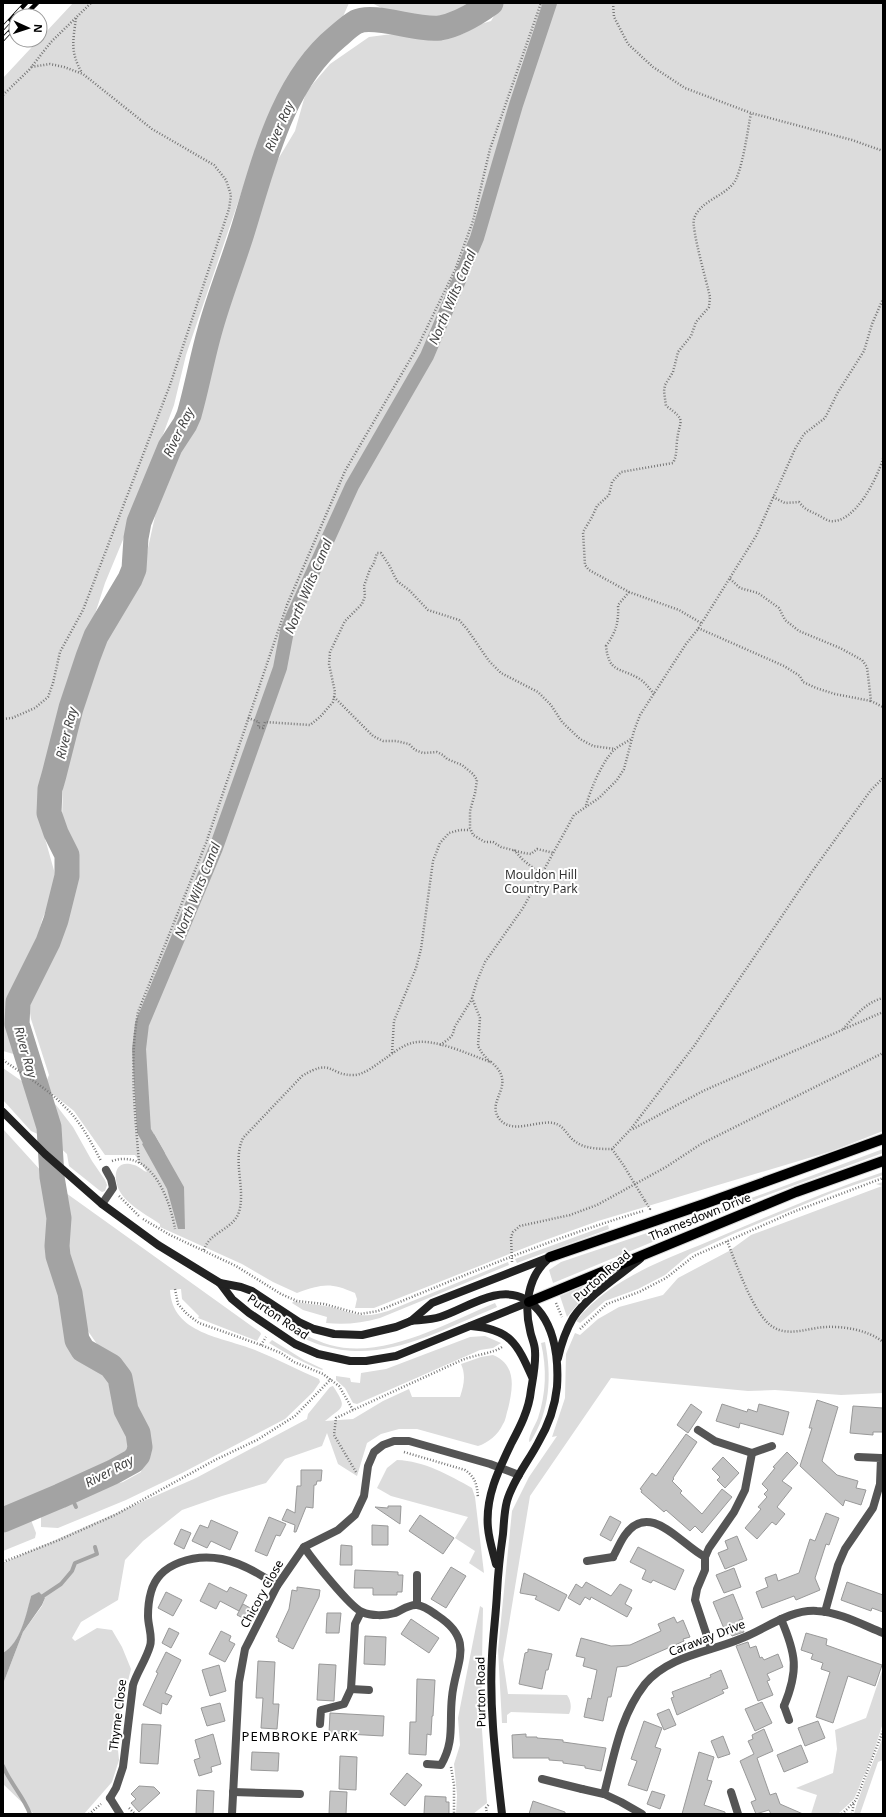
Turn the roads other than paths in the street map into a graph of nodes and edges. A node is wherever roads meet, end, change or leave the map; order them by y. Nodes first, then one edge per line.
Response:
1 (3, 1112) edge
2 (883, 1139) edge
3 (883, 1161) edge
4 (105, 1168) road end
5 (102, 1204) junction
6 (648, 1252) junction
7 (550, 1257) junction
8 (220, 1283) junction
9 (528, 1302) junction
10 (411, 1321) junction
11 (469, 1326) junction
12 (557, 1364) junction
13 (533, 1378) junction
14 (698, 1430) dead end
15 (772, 1446) dead end
16 (752, 1453) junction
17 (858, 1457) dead end
18 (882, 1458) edge
19 (500, 1467) junction
20 (519, 1475) junction
21 (304, 1547) junction
22 (705, 1557) junction
23 (587, 1561) dead end
24 (497, 1569) junction
25 (417, 1575) dead end
26 (277, 1586) junction
27 (417, 1604) junction
28 (361, 1612) junction
29 (825, 1612) junction
30 (781, 1620) junction
31 (883, 1633) edge
32 (710, 1648) junction
33 (351, 1689) junction
34 (369, 1690) dead end
35 (789, 1720) dead end
36 (320, 1724) dead end
37 (427, 1764) dead end
38 (542, 1779) dead end
39 (233, 1792) junction
40 (731, 1792) dead end
41 (300, 1794) dead end
42 (604, 1794) junction
43 (638, 1813) edge
44 (120, 1814) edge
45 (232, 1814) edge
46 (502, 1814) edge
47 (738, 1814) edge

1 - 5 main road, Purton Road
2 - 7 main road, Thamesdown Drive
3 - 6 main road, Thamesdown Drive
4 - 5 street
5 - 8 main road, Purton Road
6 - 9 main road, Thamesdown Drive
6 - 12 main road, Purton Road
7 - 9 main road, Purton Road
7 - 10 main road, Purton Road
8 - 10 main road, Purton Road
8 - 11 main road, Purton Road
9 - 10 main road, Purton Road
9 - 11 main road, Purton Road
9 - 12 main road, Purton Road
9 - 13 main road, Purton Road
11 - 13 main road, Purton Road
12 - 20 main road, Purton Road
13 - 19 main road, Purton Road
14 - 16 street
15 - 16 street
16 - 22 street
17 - 18 street
18 - 29 street
19 - 20 street, Chicory Close
19 - 21 street, Chicory Close
19 - 24 main road, Purton Road
20 - 24 main road, Purton Road
21 - 26 street, Chicory Close
21 - 28 street
22 - 23 street
22 - 32 street
24 - 46 main road, Purton Road
25 - 27 street
26 - 39 street, Chicory Close
26 - 44 street, Thyme Close
27 - 28 street
27 - 37 street
28 - 33 street
29 - 30 street, Caraway Drive
29 - 31 street, Caraway Drive
30 - 32 street, Caraway Drive
30 - 35 street
32 - 42 street, Caraway Drive
33 - 34 street
33 - 36 street
38 - 42 street
39 - 41 street
39 - 45 street, Chicory Close
40 - 47 street
42 - 43 street

